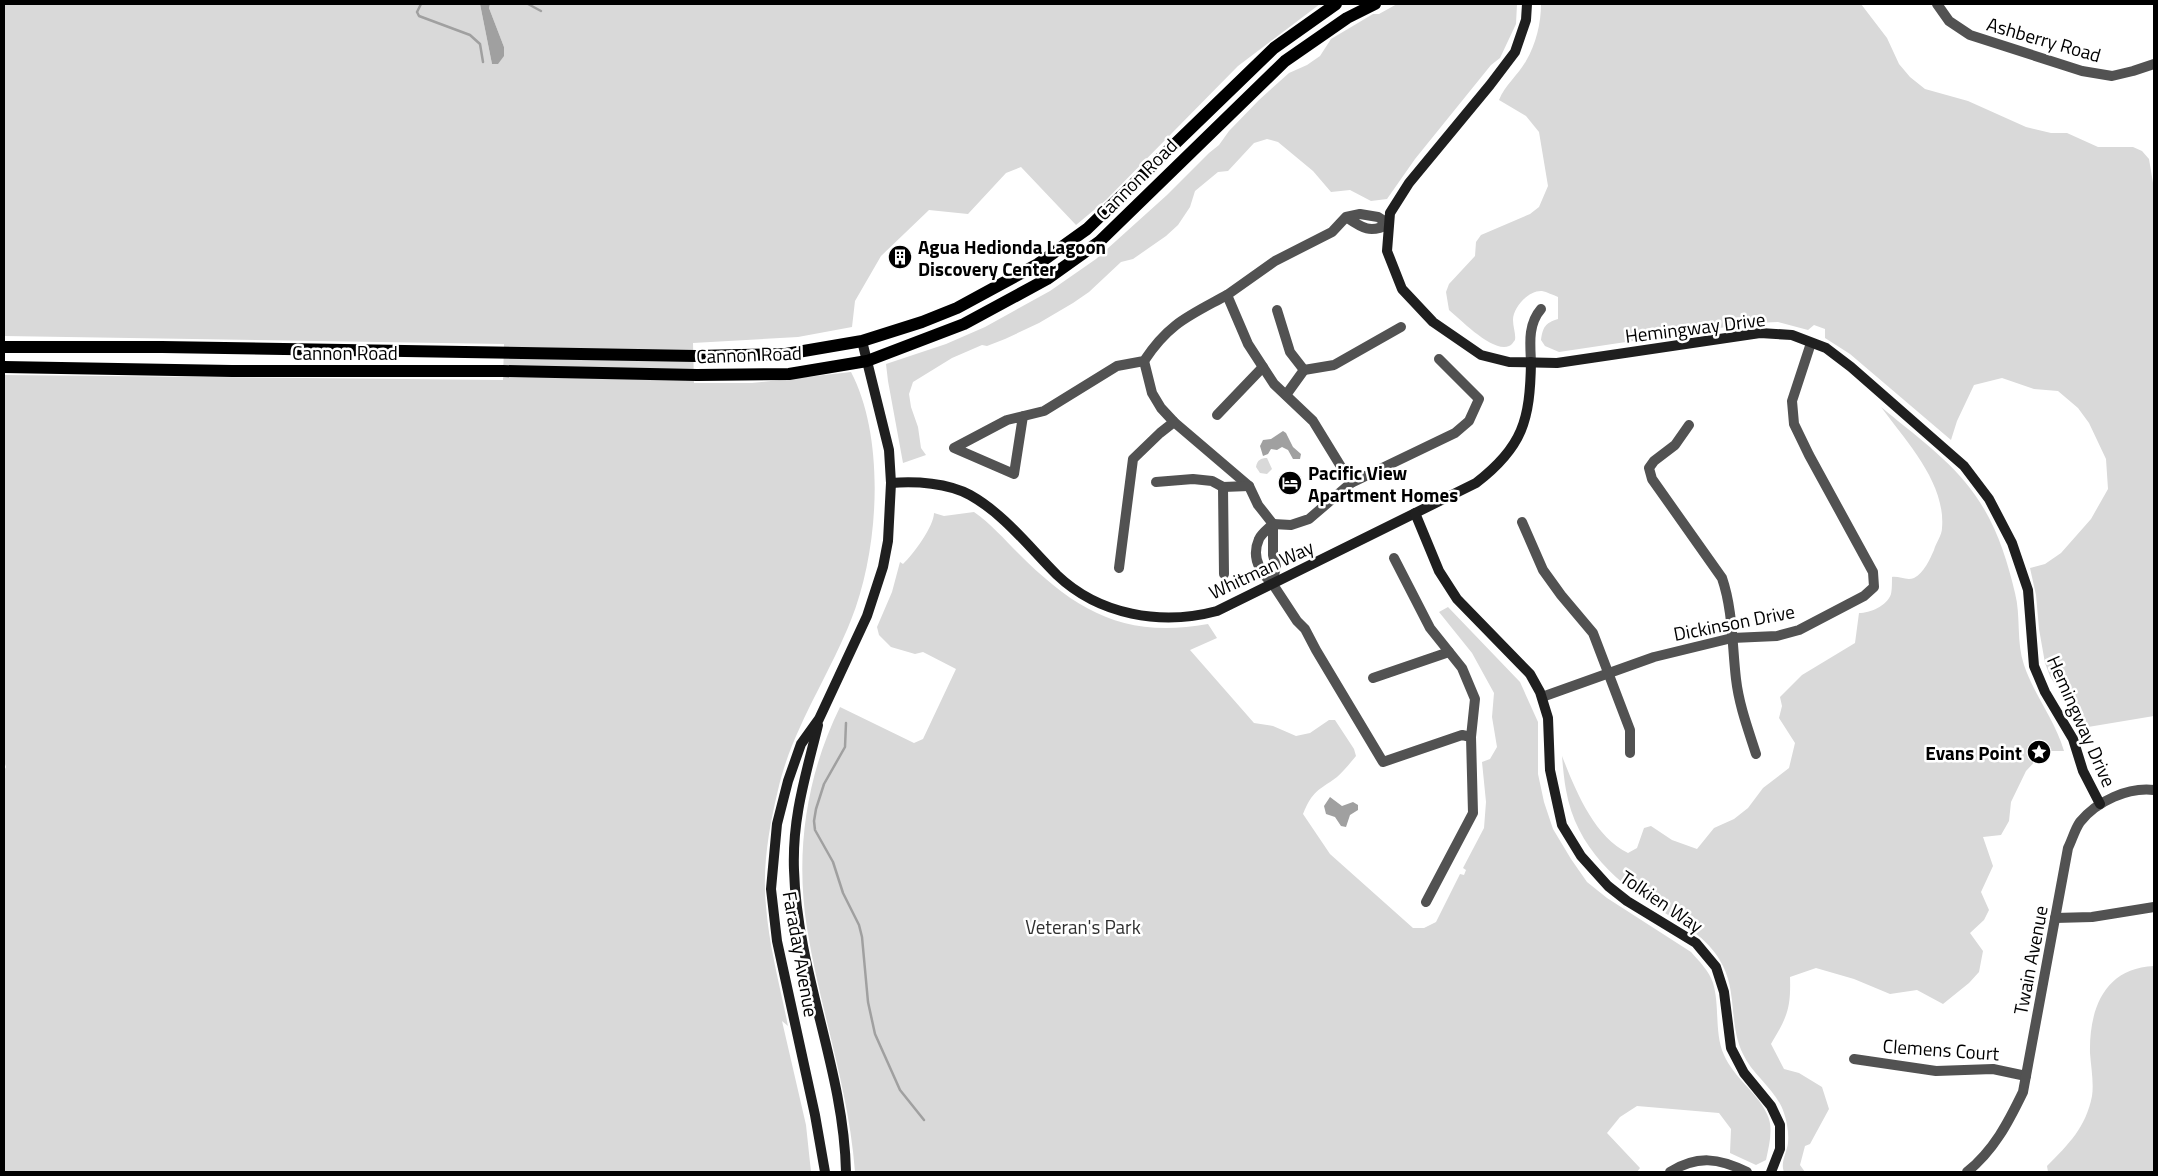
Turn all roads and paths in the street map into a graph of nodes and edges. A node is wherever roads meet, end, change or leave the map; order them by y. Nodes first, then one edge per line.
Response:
1 (1336, 4) edge
2 (1375, 4) edge
3 (1527, 4) edge
4 (1937, 4) edge
5 (2154, 64) edge
6 (1389, 224) junction
7 (1227, 295) junction
8 (1541, 309) dead end
9 (1277, 310) dead end
10 (1401, 326) dead end
11 (862, 341) junction
12 (1812, 343) junction
13 (4, 347) edge
14 (1439, 359) dead end
15 (1144, 361) junction
16 (1531, 362) junction
17 (869, 365) junction
18 (4, 366) edge
19 (1263, 367) junction
20 (1304, 370) junction
21 (1286, 395) junction
22 (1217, 415) dead end
23 (1023, 416) junction
24 (1174, 422) junction
25 (1690, 425) dead end
26 (1156, 482) dead end
27 (891, 483) junction
28 (1351, 483) junction
29 (1249, 486) junction
30 (1223, 487) junction
31 (1416, 513) junction
32 (1522, 522) dead end
33 (1273, 524) junction
34 (1394, 558) dead end
35 (1119, 568) dead end
36 (1224, 574) dead end
37 (1272, 583) junction
38 (1732, 638) junction
39 (1449, 652) junction
40 (1609, 673) junction
41 (1373, 678) dead end
42 (1542, 697) junction
43 (819, 719) junction
44 (1471, 737) junction
45 (1630, 753) dead end
46 (1756, 754) dead end
47 (2154, 790) edge
48 (2100, 804) junction
49 (1426, 902) dead end
50 (2154, 907) edge
51 (2055, 918) junction
52 (1854, 1059) dead end
53 (2026, 1076) junction
54 (825, 1172) edge
55 (846, 1172) edge
56 (1670, 1172) edge
57 (1746, 1172) edge
58 (1771, 1172) edge
59 (1966, 1172) edge

1 - 11 main road, Cannon Road
2 - 17 main road, Cannon Road
3 - 6 street, Hemingway Drive
4 - 5 street, Ashberry Road
6 - 7 street
6 - 16 street, Hemingway Drive
7 - 15 street
7 - 19 street
8 - 16 street, Whitman Way
9 - 20 street
10 - 20 street
11 - 13 main road, Cannon Road
11 - 17 street, Faraday Avenue
12 - 16 street, Hemingway Drive
12 - 38 street, Dickinson Drive
12 - 48 street, Hemingway Drive
14 - 28 street
15 - 23 street
15 - 24 street
16 - 31 street, Whitman Way
17 - 18 main road, Cannon Road
17 - 27 street, Faraday Avenue
19 - 21 street
19 - 22 street
20 - 21 street
21 - 28 street
23 - 23 street
24 - 29 street
24 - 35 street
25 - 38 street
26 - 30 street
27 - 37 street, Whitman Way
27 - 43 street, Faraday Avenue
28 - 33 street
29 - 30 street
29 - 33 street
30 - 36 street
31 - 37 street, Whitman Way
31 - 42 street, Tolkien Way
32 - 40 street
33 - 37 street
33 - 37 street
34 - 39 street
37 - 44 street
38 - 40 street, Dickinson Drive
38 - 46 street
39 - 41 street
39 - 44 street
40 - 42 street, Dickinson Drive
40 - 45 street
42 - 58 street, Tolkien Way
43 - 54 street, Faraday Avenue
43 - 55 street, Faraday Avenue
44 - 49 street
47 - 48 street, Twain Avenue
48 - 51 street, Twain Avenue
50 - 51 street
51 - 53 street, Twain Avenue
52 - 53 street, Clemens Court
53 - 59 street, Twain Avenue
56 - 57 street

